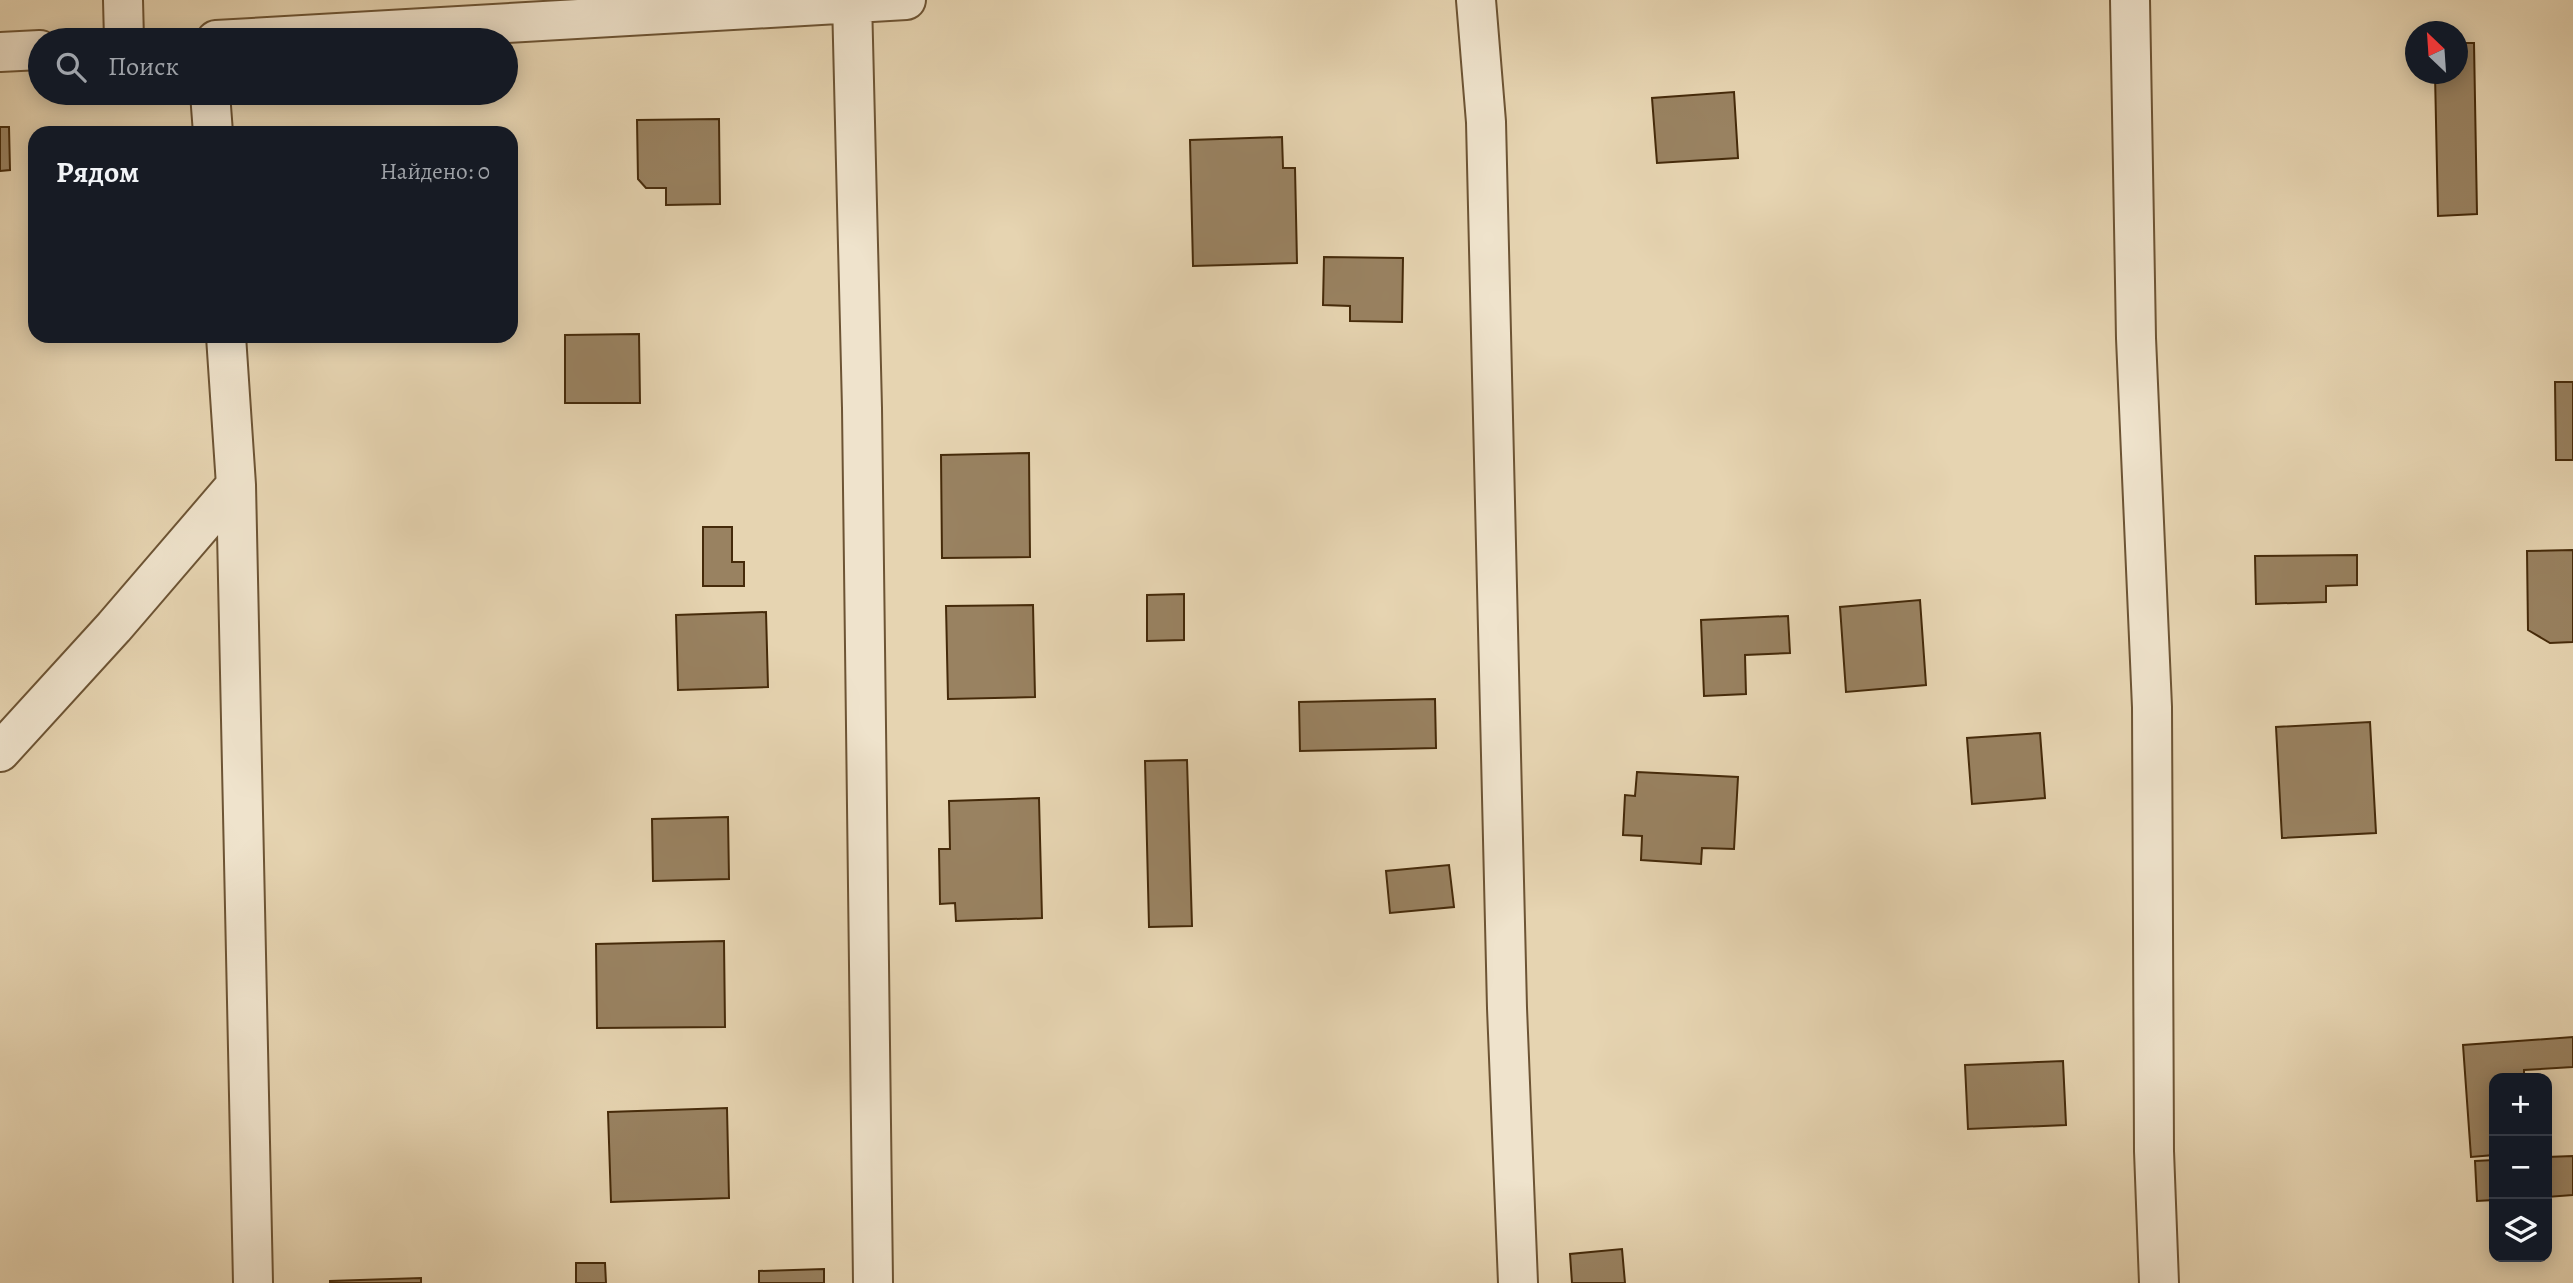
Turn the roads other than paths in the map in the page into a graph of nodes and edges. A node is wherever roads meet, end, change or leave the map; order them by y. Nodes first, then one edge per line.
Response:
1 (122, 0) edge
2 (906, 0) edge
3 (1476, 0) edge
4 (2130, 0) edge
5 (852, 2) edge
6 (123, 28) edge
7 (417, 28) edge
8 (28, 51) edge
9 (0, 52) edge
10 (211, 105) edge
11 (212, 126) edge
12 (226, 343) edge
13 (236, 485) junction
14 (0, 752) edge
15 (253, 1283) edge
16 (873, 1283) edge
17 (1518, 1283) edge
18 (2160, 1283) edge

1 - 6 street
2 - 5 street
3 - 17 street
4 - 18 street
5 - 7 street
5 - 16 street
8 - 9 street
10 - 11 street
12 - 13 street
13 - 14 street
13 - 15 street

